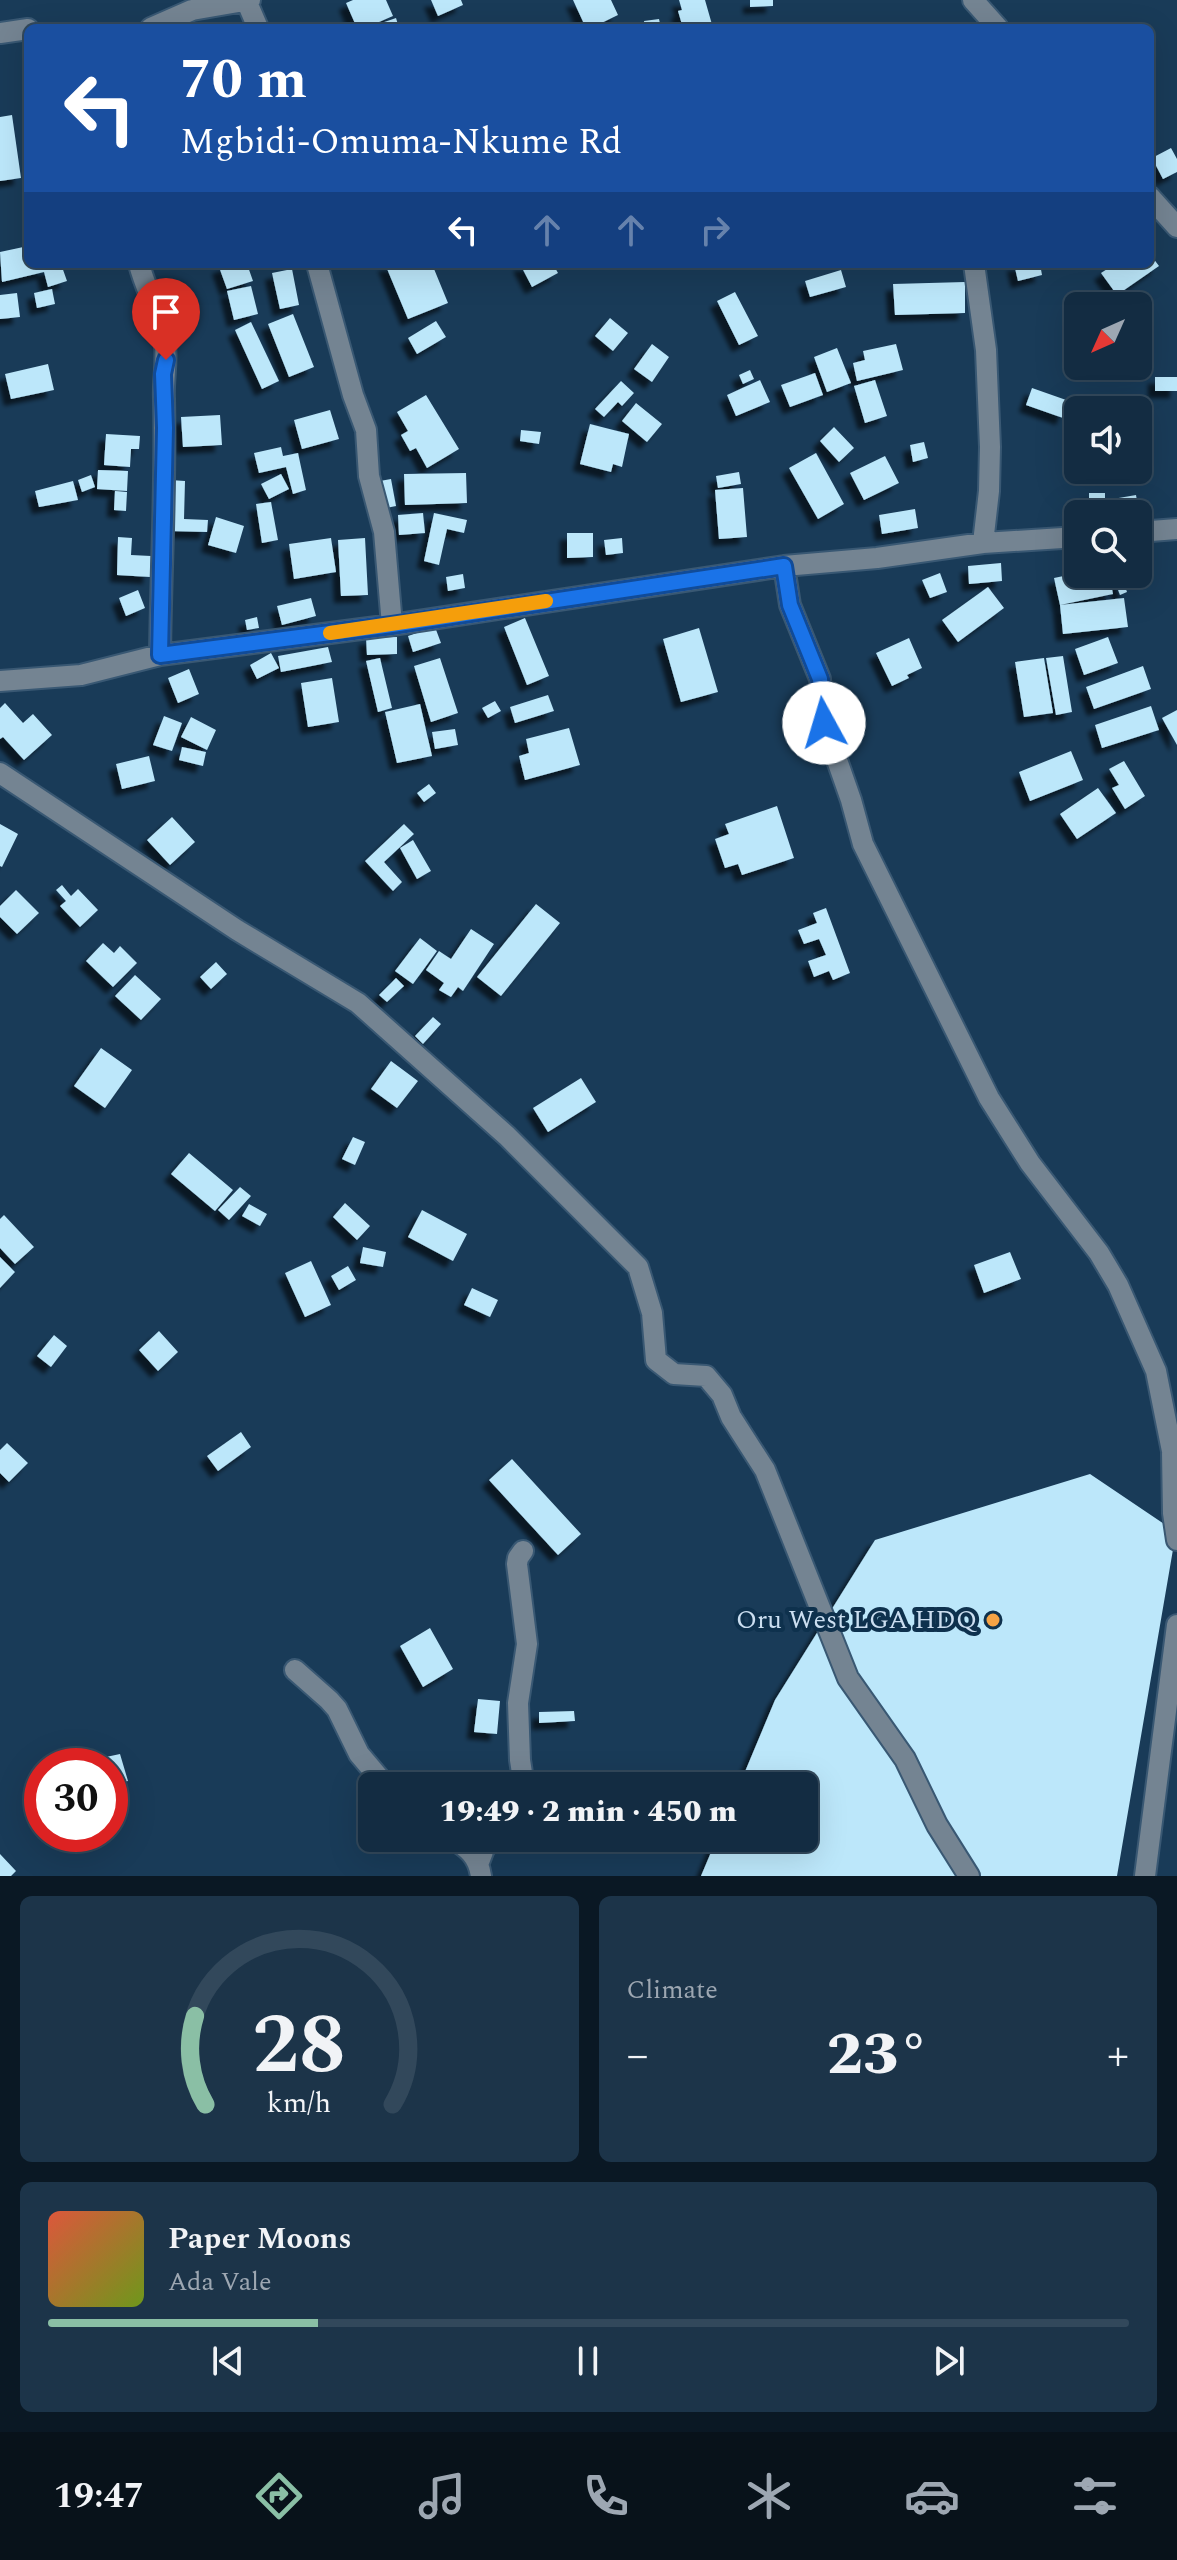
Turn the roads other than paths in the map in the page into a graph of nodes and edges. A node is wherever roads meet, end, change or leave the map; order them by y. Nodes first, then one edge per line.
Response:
1 (973, 0) edge
2 (248, 1) edge
3 (160, 24) edge
4 (257, 24) edge
5 (994, 24) edge
6 (24, 30) edge
7 (0, 33) edge
8 (1154, 201) edge
9 (1177, 227) edge
10 (140, 268) edge
11 (318, 268) edge
12 (975, 268) edge
13 (1177, 529) edge
14 (1152, 531) edge
15 (1064, 538) edge
16 (983, 543) junction
17 (784, 566) junction
18 (392, 625) junction
19 (160, 655) junction
20 (0, 681) edge
21 (0, 773) edge
22 (1172, 1425) edge
23 (1177, 1540) edge
24 (523, 1551) dead end
25 (1177, 1625) edge
26 (295, 1670) dead end
27 (374, 1772) edge
28 (522, 1772) edge
29 (969, 1876) edge
30 (1145, 1876) edge

1 - 5 street
2 - 3 street
2 - 4 street
6 - 7 street
8 - 9 street
10 - 19 street
11 - 18 street
12 - 16 street
13 - 14 street
15 - 16 street
16 - 17 street
17 - 18 street
17 - 22 street
18 - 19 street
19 - 20 street
21 - 29 street
22 - 23 street
24 - 28 street
25 - 30 street
26 - 27 street

